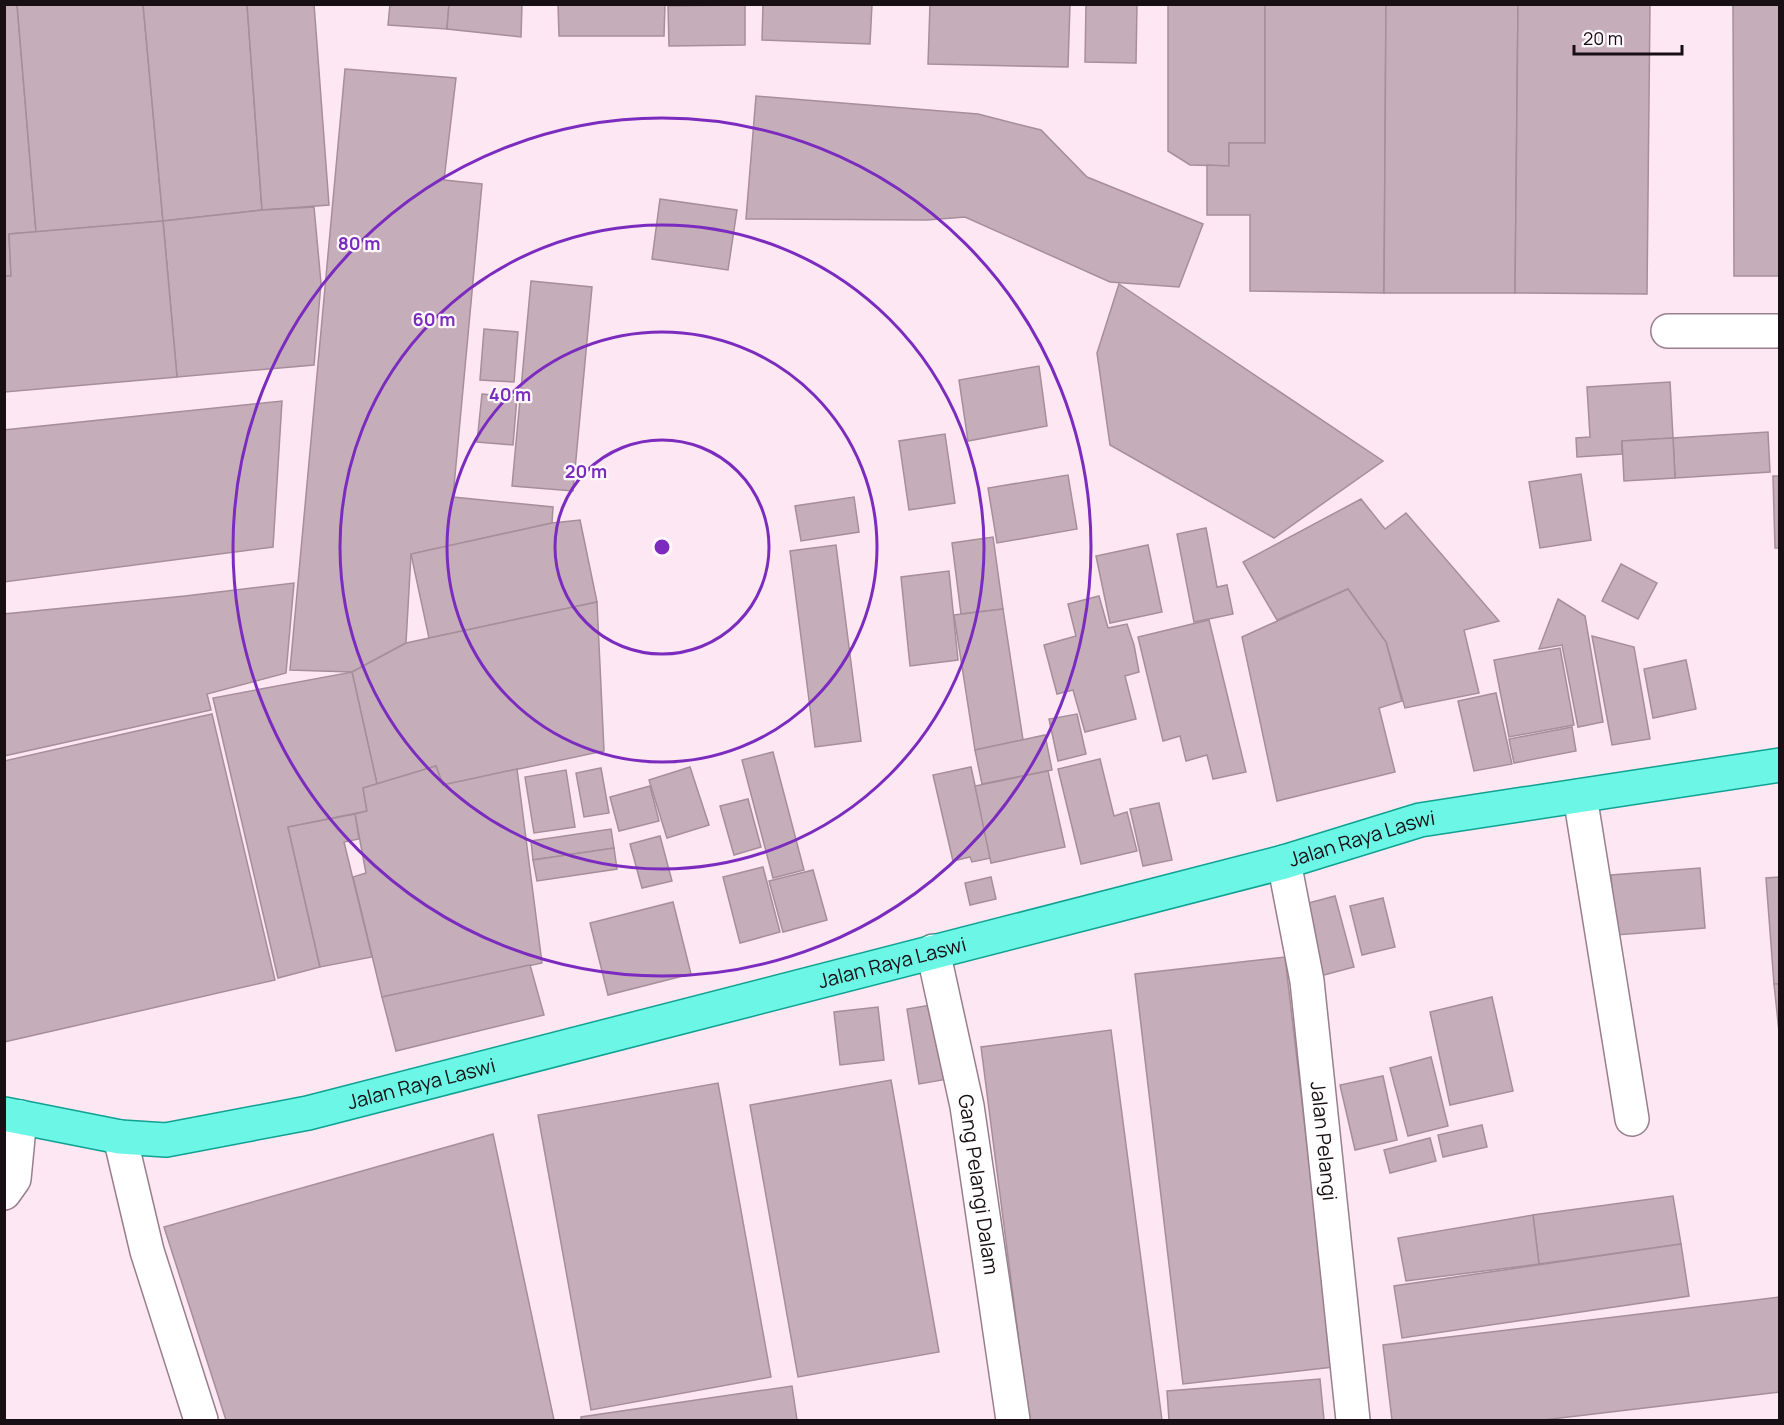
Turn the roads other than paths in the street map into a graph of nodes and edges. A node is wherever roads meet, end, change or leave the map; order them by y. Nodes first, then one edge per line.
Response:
1 (1668, 331) dead end
2 (1779, 331) edge
3 (1779, 765) edge
4 (1580, 796) junction
5 (1284, 862) junction
6 (933, 951) junction
7 (12, 1115) edge
8 (1632, 1119) dead end
9 (120, 1137) junction
10 (4, 1192) edge
11 (201, 1420) edge
12 (1013, 1420) edge
13 (1353, 1420) edge

1 - 2 street
3 - 4 main road, Jalan Raya Laswi
4 - 5 main road, Jalan Raya Laswi
4 - 8 street
5 - 6 main road, Jalan Raya Laswi
5 - 13 street, Jalan Pelangi
6 - 9 main road, Jalan Raya Laswi
6 - 12 street, Gang Pelangi Dalam
7 - 9 main road, Jalan Raya Laswi
7 - 10 street
9 - 11 street

